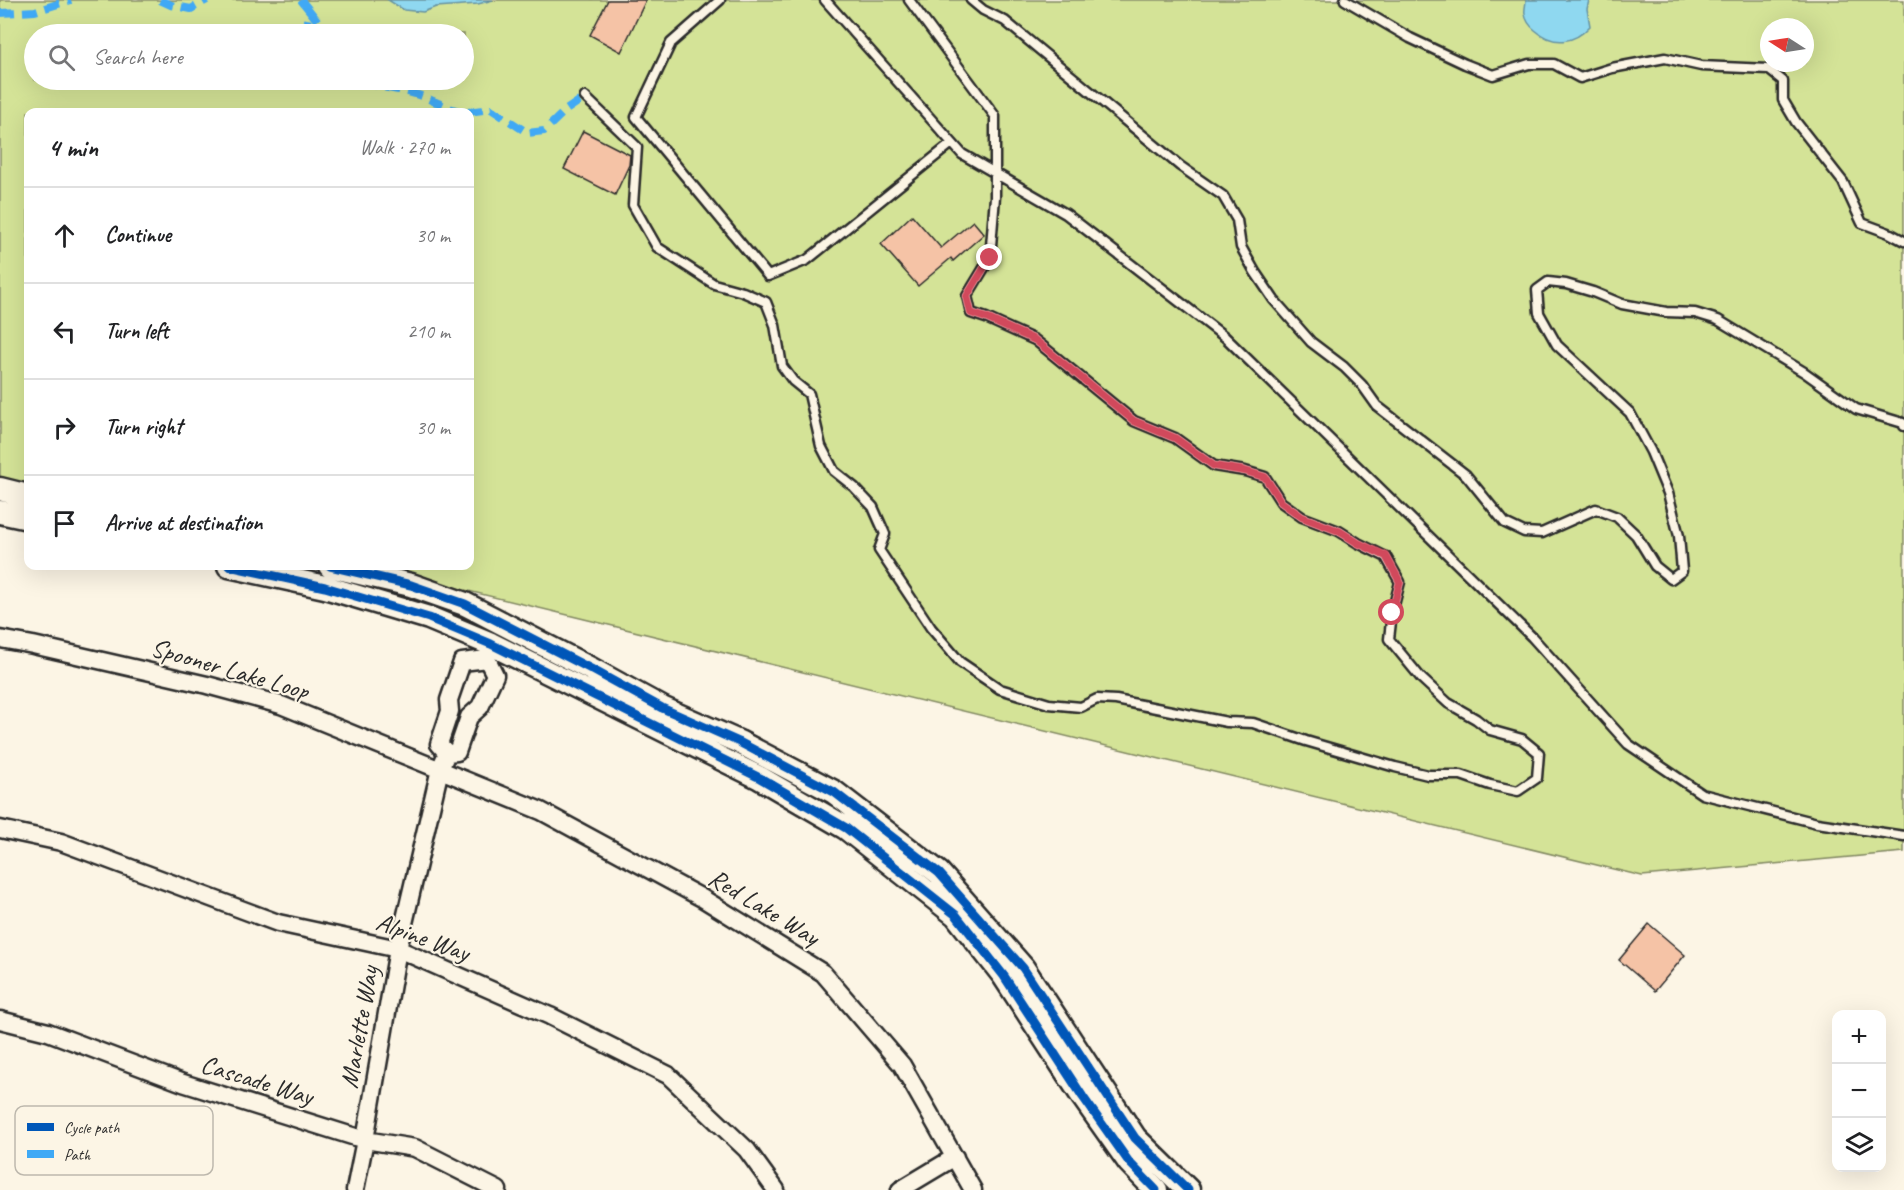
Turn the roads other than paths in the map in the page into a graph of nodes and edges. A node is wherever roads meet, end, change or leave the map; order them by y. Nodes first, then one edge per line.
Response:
1 (720, 0) edge
2 (825, 0) edge
3 (909, 0) edge
4 (971, 0) edge
5 (1345, 0) edge
6 (585, 97) dead end
7 (952, 143) junction
8 (995, 174) junction
9 (1904, 241) edge
10 (1904, 426) edge
11 (0, 489) edge
12 (24, 495) edge
13 (0, 512) edge
14 (24, 517) edge
15 (247, 570) edge
16 (347, 570) edge
17 (501, 623) junction
18 (0, 639) edge
19 (489, 652) junction
20 (450, 711) junction
21 (469, 717) junction
22 (447, 753) junction
23 (440, 769) junction
24 (0, 829) edge
25 (1904, 836) edge
26 (398, 949) junction
27 (0, 1020) edge
28 (365, 1140) junction
29 (955, 1157) junction
30 (355, 1190) edge
31 (498, 1190) edge
32 (776, 1190) edge
33 (900, 1190) edge
34 (973, 1190) edge
35 (1156, 1190) edge
36 (1188, 1190) edge

1 - 7 lane
2 - 7 lane
3 - 8 lane
4 - 10 lane
5 - 9 lane
6 - 8 lane
7 - 8 lane
8 - 25 lane
11 - 12 main road
13 - 14 main road
15 - 19 main road
16 - 17 main road
17 - 19 main road
17 - 36 main road
18 - 23 street, Spooner Lake Loop
19 - 20 street
19 - 21 street
19 - 35 main road
20 - 21 street
20 - 22 street
21 - 22 street
22 - 23 street, Marlette Way
23 - 26 street, Marlette Way
23 - 29 street, Red Lake Way
24 - 26 street, Alpine Way
26 - 28 street, Marlette Way
26 - 32 street, Alpine Way
27 - 28 street, Cascade Way
28 - 30 street, Marlette Way
28 - 31 street, Cascade Way
29 - 33 street
29 - 34 street, Red Lake Way

